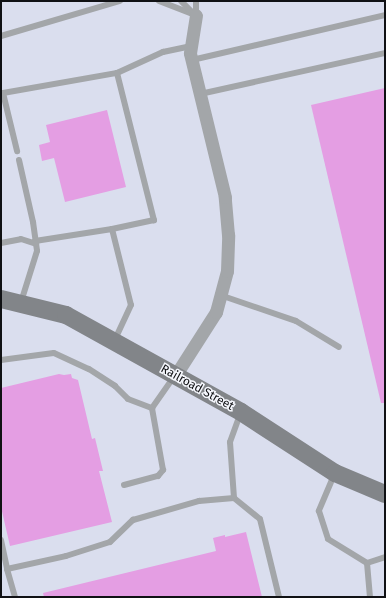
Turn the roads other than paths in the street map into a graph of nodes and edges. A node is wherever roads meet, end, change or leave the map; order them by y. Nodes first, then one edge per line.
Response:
1 (120, 1) edge
2 (159, 1) edge
3 (181, 1) edge
4 (196, 1) edge
5 (196, 15) junction
6 (385, 15) edge
7 (1, 36) edge
8 (191, 46) junction
9 (385, 53) edge
10 (192, 60) junction
11 (117, 73) junction
12 (2, 94) edge
13 (200, 94) junction
14 (16, 151) dead end
15 (19, 160) dead end
16 (112, 229) junction
17 (36, 242) junction
18 (1, 243) edge
19 (220, 295) junction
20 (1, 299) edge
21 (20, 304) junction
22 (114, 342) junction
23 (339, 347) dead end
24 (1, 360) edge
25 (175, 376) junction
26 (152, 408) junction
27 (241, 412) junction
28 (335, 473) junction
29 (124, 485) dead end
30 (385, 494) edge
31 (234, 498) junction
32 (1, 540) edge
33 (385, 557) edge
34 (367, 563) junction
35 (7, 569) junction
36 (15, 597) edge
37 (279, 597) edge
38 (370, 597) edge

1 - 7 lane
2 - 5 lane
3 - 5 lane
4 - 5 lane
5 - 8 street
6 - 10 lane
8 - 10 street
8 - 11 lane
9 - 13 lane
10 - 13 street
11 - 12 lane
11 - 16 lane
12 - 14 lane
13 - 19 street
15 - 17 lane
16 - 17 lane
16 - 22 lane
17 - 18 lane
17 - 21 lane
19 - 23 lane
19 - 25 street
20 - 21 street, Railroad Street
21 - 22 street, Railroad Street
22 - 25 street, Railroad Street
24 - 26 lane
25 - 26 lane
25 - 27 street, Railroad Street
26 - 29 lane
27 - 28 street, Railroad Street
27 - 31 lane
28 - 30 street, Railroad Street
28 - 34 lane
31 - 35 lane
31 - 37 lane
32 - 35 lane
33 - 34 lane
34 - 38 lane
35 - 36 lane

